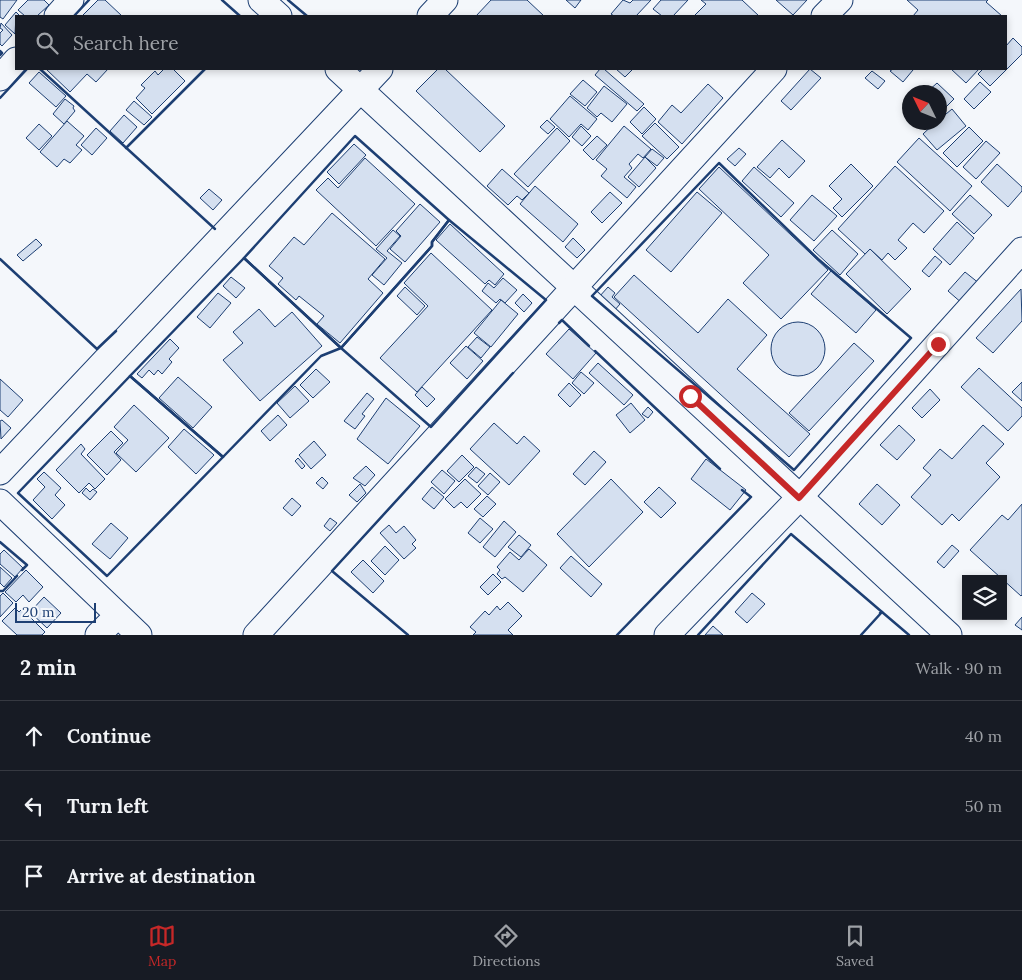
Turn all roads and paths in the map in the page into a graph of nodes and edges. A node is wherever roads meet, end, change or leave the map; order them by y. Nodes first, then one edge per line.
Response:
1 (71, 0) edge
2 (261, 0) edge
3 (445, 0) edge
4 (840, 0) edge
5 (57, 15) edge
6 (278, 15) edge
7 (431, 15) edge
8 (825, 15) edge
9 (15, 61) edge
10 (339, 70) edge
11 (379, 70) edge
12 (773, 70) edge
13 (0, 78) edge
14 (360, 89) junction
15 (1022, 250) edge
16 (574, 288) junction
17 (0, 472) edge
18 (799, 498) junction
19 (0, 502) edge
20 (117, 616) junction
21 (98, 635) edge
22 (139, 635) edge
23 (256, 635) edge
24 (667, 635) edge
25 (949, 635) edge

1 - 5 street
2 - 6 street
3 - 7 street
4 - 8 street
9 - 13 street
10 - 14 street
11 - 14 street
12 - 16 street
14 - 16 street
14 - 17 street
15 - 18 street
16 - 18 street
16 - 23 street
18 - 24 street
18 - 25 street
19 - 20 street
20 - 21 street
20 - 22 street

